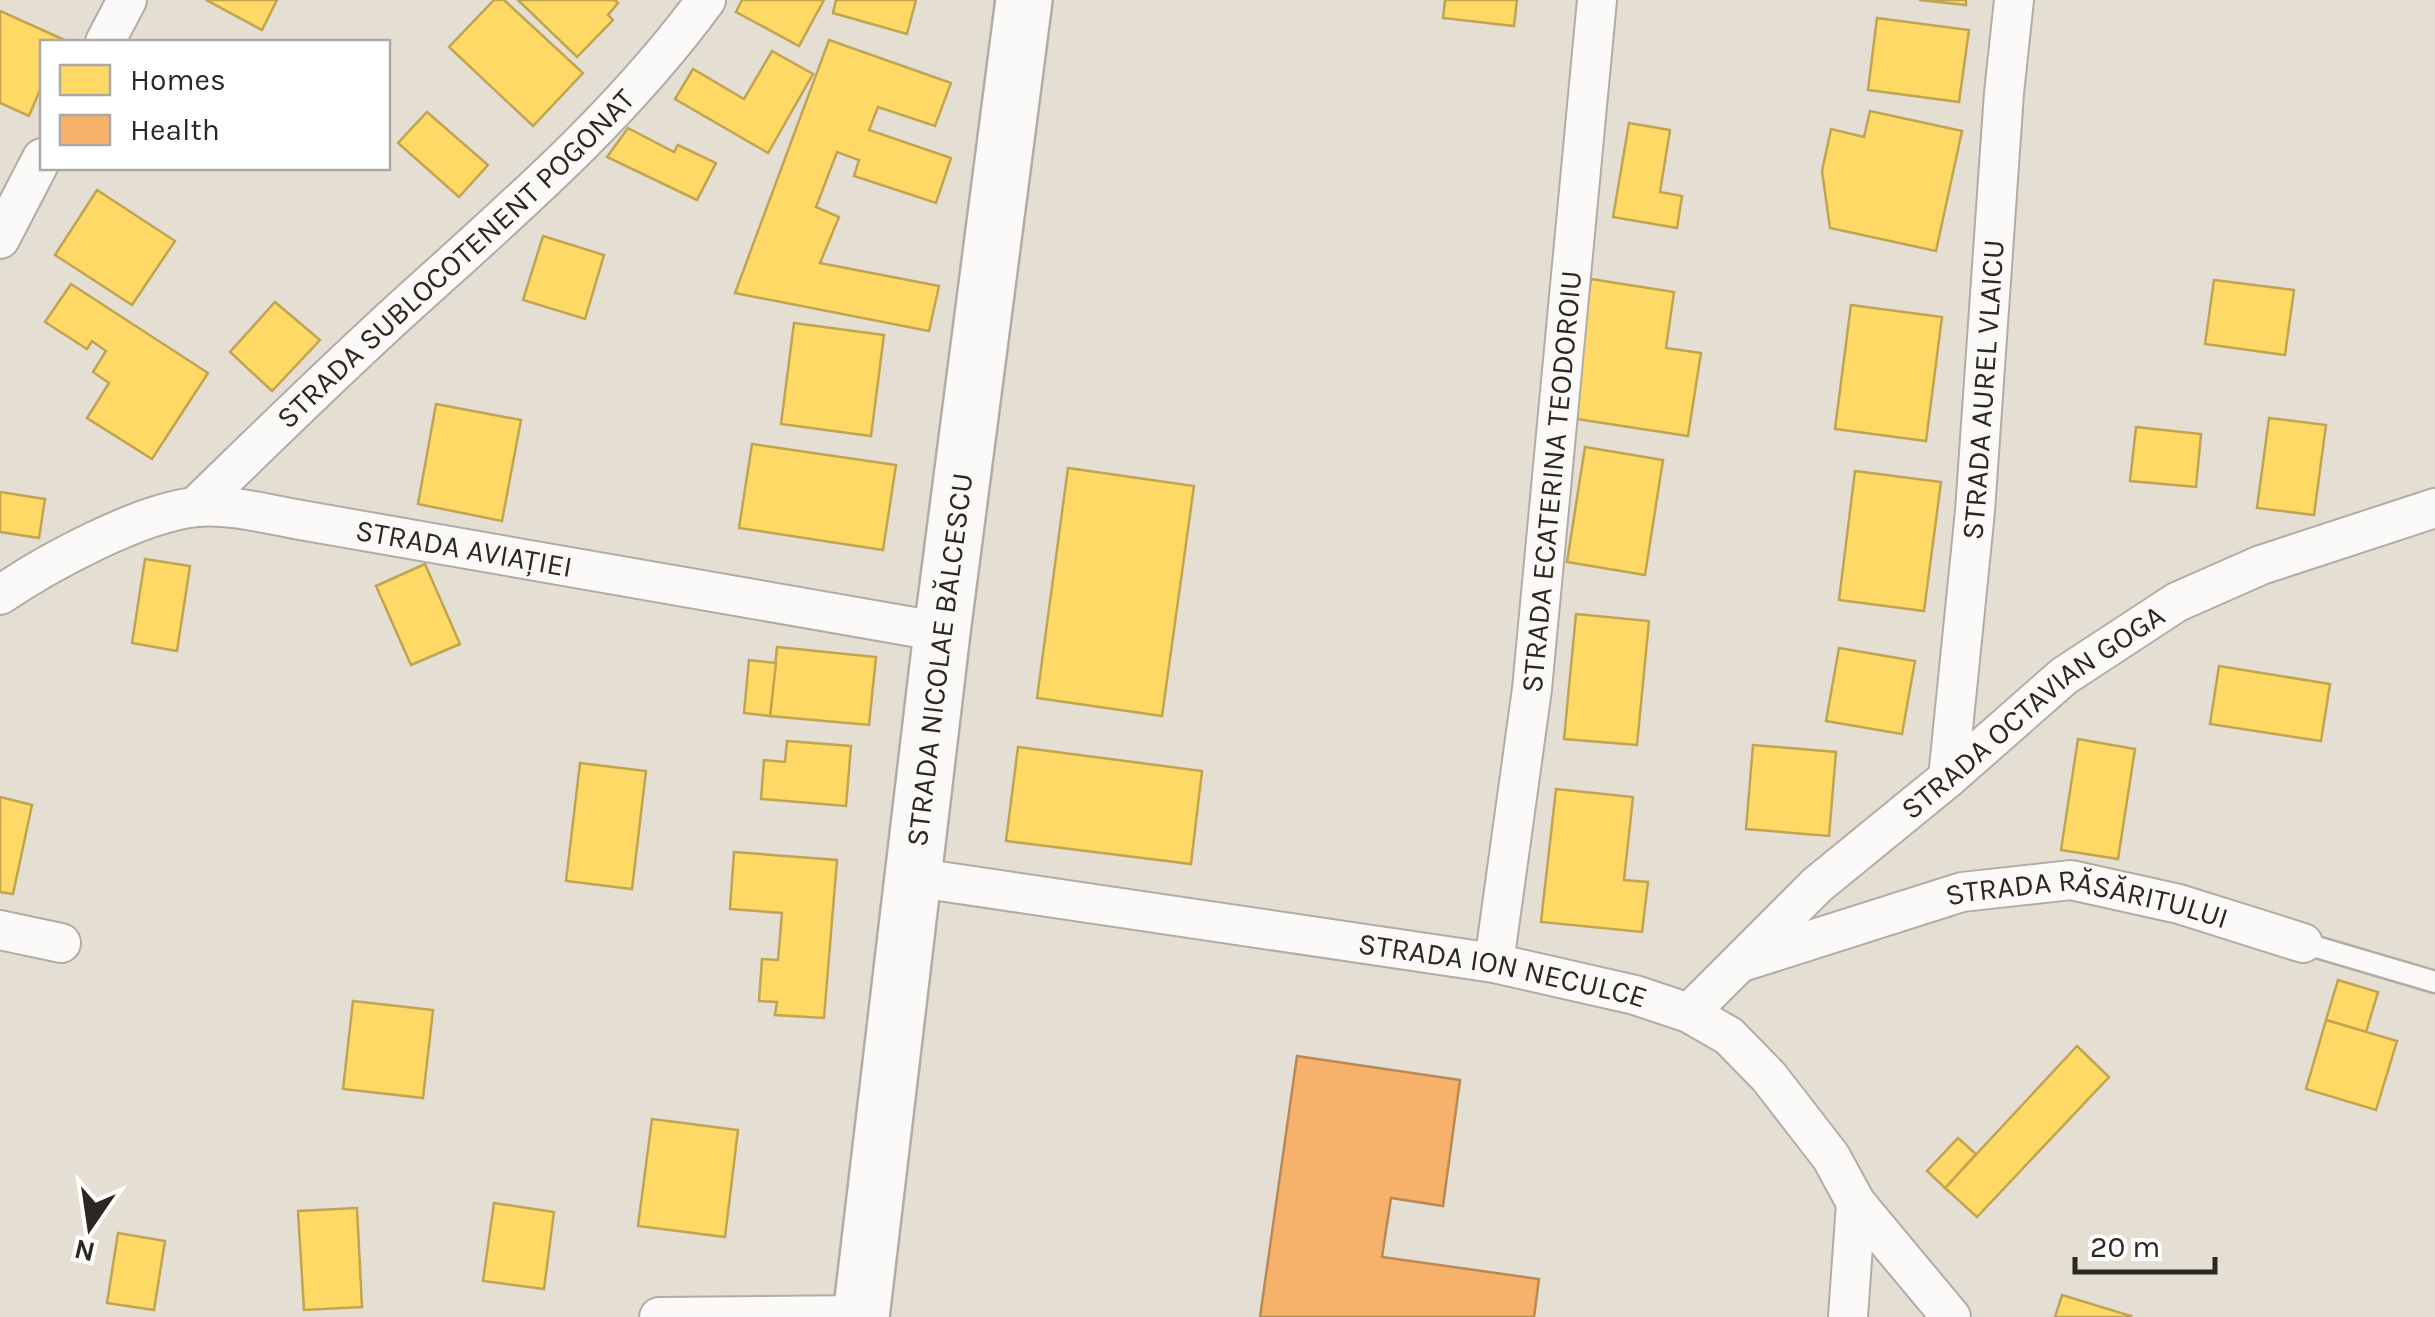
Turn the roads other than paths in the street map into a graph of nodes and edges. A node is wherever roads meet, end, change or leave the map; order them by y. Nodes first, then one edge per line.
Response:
1 (127, 0) edge
2 (706, 0) edge
3 (1024, 0) edge
4 (1597, 0) edge
5 (2014, 0) edge
6 (106, 40) edge
7 (40, 162) edge
8 (0, 239) edge
9 (196, 508) junction
10 (2435, 508) edge
11 (0, 595) edge
12 (942, 632) junction
13 (1948, 778) junction
14 (912, 877) junction
15 (0, 930) edge
16 (62, 943) dead end
17 (2303, 943) joint
18 (1494, 963) junction
19 (1737, 963) junction
20 (2435, 982) edge
21 (1689, 1013) junction
22 (1856, 1203) junction
23 (861, 1316) edge
24 (659, 1317) edge
25 (1848, 1317) edge
26 (1951, 1317) edge

1 - 6 street
2 - 9 street, STRADA SUBLOCOTENENT POGONAT
3 - 12 main road, STRADA NICOLAE BĂLCESCU
4 - 18 street, STRADA ECATERINA TEODOROIU
5 - 13 street, STRADA AUREL VLAICU
7 - 8 street
9 - 11 street, STRADA AVIAȚIEI
9 - 12 street, STRADA AVIAȚIEI
10 - 13 street, STRADA OCTAVIAN GOGA
12 - 14 main road, STRADA NICOLAE BĂLCESCU
13 - 19 street, STRADA OCTAVIAN GOGA
14 - 18 street, STRADA ION NECULCE
14 - 23 main road, STRADA NICOLAE BĂLCESCU
15 - 16 street
17 - 19 street, STRADA RĂSĂRITULUI
17 - 20 lane, STRADA RĂSĂRITULUI
18 - 21 street, STRADA ION NECULCE
19 - 21 street, STRADA OCTAVIAN GOGA
21 - 22 street, STRADA ION NECULCE
22 - 25 street
22 - 26 street, STRADA ION NECULCE
23 - 24 street

